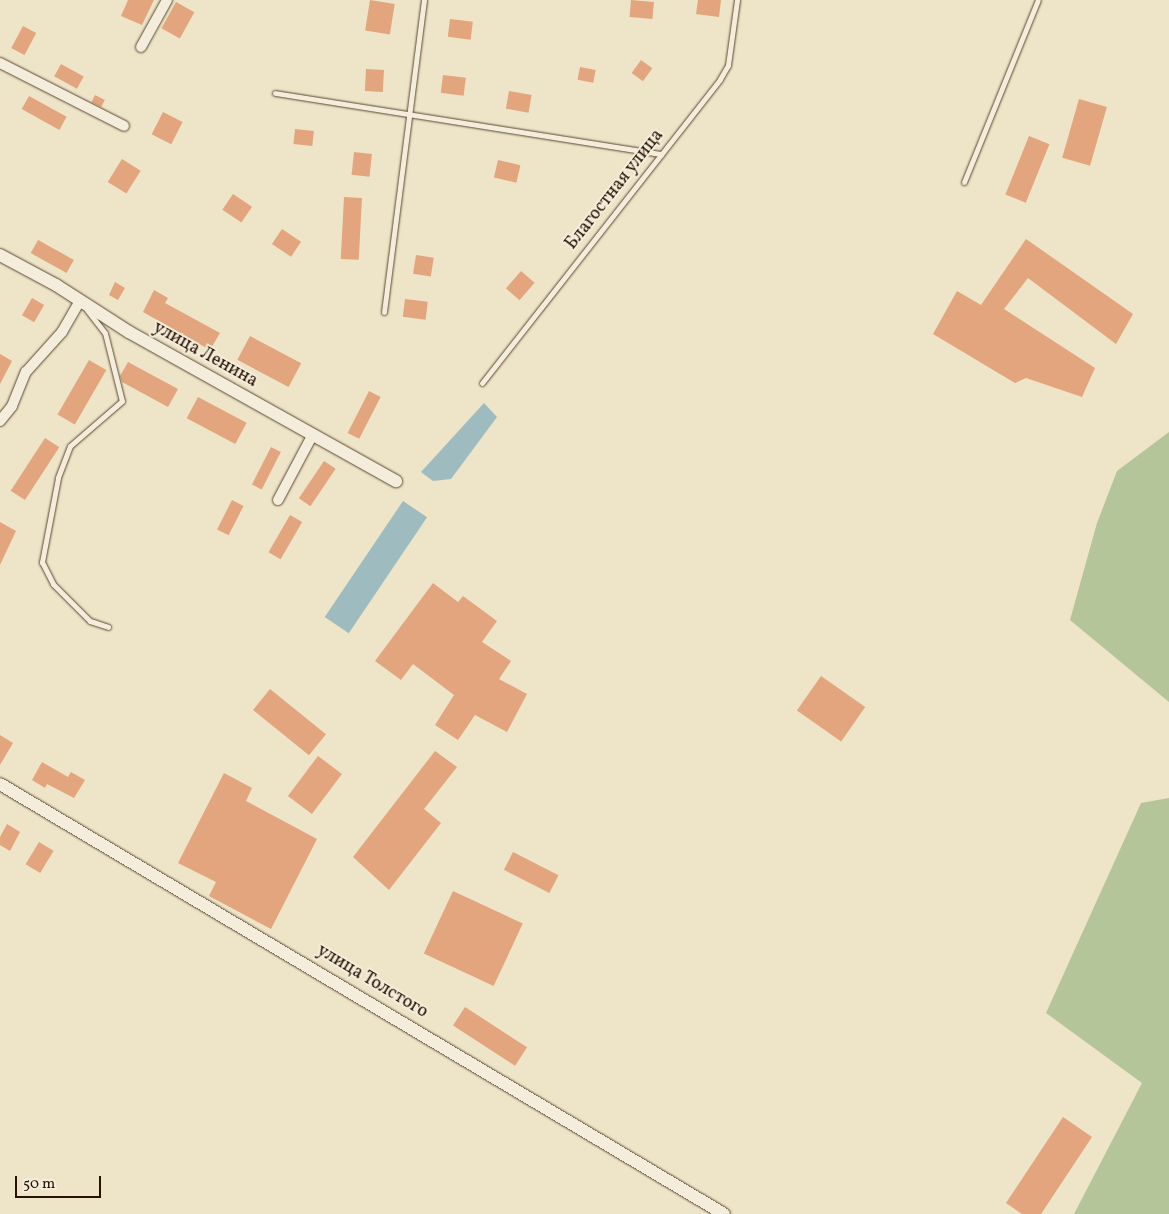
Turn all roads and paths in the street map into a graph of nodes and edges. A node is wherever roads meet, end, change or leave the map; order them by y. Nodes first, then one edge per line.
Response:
1 (167, 0) edge
2 (424, 0) edge
3 (737, 0) edge
4 (1038, 0) edge
5 (142, 47) dead end
6 (0, 63) edge
7 (275, 93) dead end
8 (410, 112) junction
9 (124, 126) dead end
10 (661, 154) junction
11 (964, 182) dead end
12 (0, 255) edge
13 (80, 301) junction
14 (384, 312) dead end
15 (482, 383) dead end
16 (0, 421) edge
17 (312, 436) junction
18 (396, 481) dead end
19 (278, 500) dead end
20 (108, 627) dead end
21 (0, 784) edge
22 (724, 1214) edge

1 - 5 street
2 - 8 lane
3 - 10 lane, Благостная улица
4 - 11 lane
6 - 9 street
7 - 8 lane
8 - 10 lane
8 - 14 lane
10 - 15 lane, Благостная улица
12 - 13 street, улица Ленина
13 - 16 street
13 - 17 street, улица Ленина
13 - 20 lane
17 - 18 street, улица Ленина
17 - 19 street
21 - 22 street, улица Толстого

